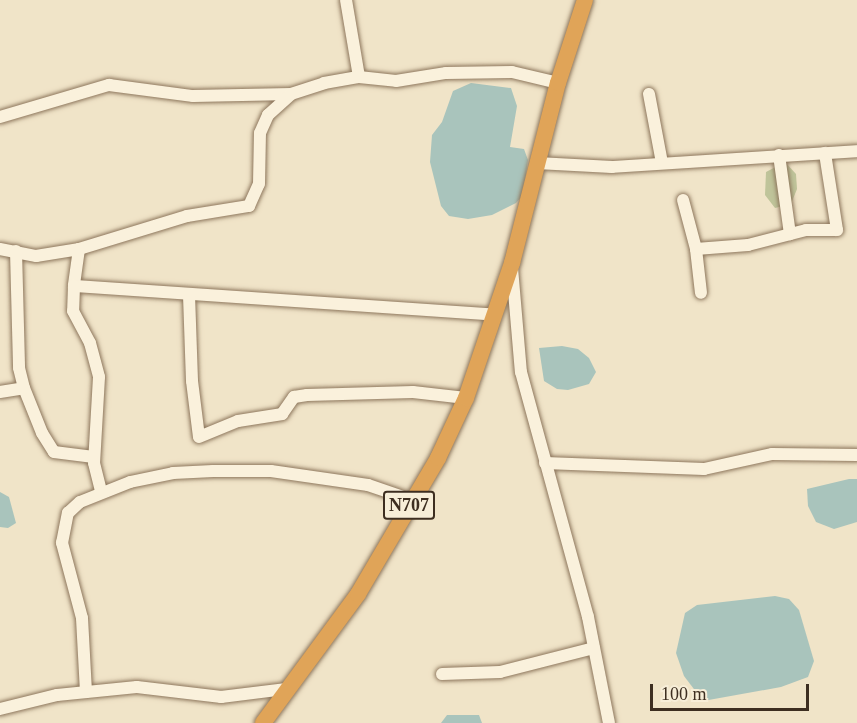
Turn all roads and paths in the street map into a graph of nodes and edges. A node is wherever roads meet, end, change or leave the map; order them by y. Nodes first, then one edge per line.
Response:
1 (346, 0) edge
2 (585, 0) edge
3 (359, 77) junction
4 (558, 82) junction
5 (291, 94) junction
6 (649, 94) dead end
7 (0, 117) edge
8 (857, 151) edge
9 (825, 153) junction
10 (779, 155) junction
11 (537, 162) junction
12 (662, 162) junction
13 (683, 200) dead end
14 (790, 234) junction
15 (0, 249) edge
16 (79, 249) junction
17 (696, 249) junction
18 (16, 251) junction
19 (512, 263) junction
20 (74, 285) junction
21 (701, 293) dead end
22 (189, 295) junction
23 (494, 315) junction
24 (24, 388) junction
25 (0, 392) edge
26 (466, 398) junction
27 (857, 455) edge
28 (94, 457) junction
29 (545, 463) junction
30 (101, 491) junction
31 (412, 500) junction
32 (594, 648) junction
33 (442, 674) dead end
34 (285, 689) junction
35 (86, 692) junction
36 (0, 709) edge
37 (264, 723) edge
38 (609, 723) edge

1 - 3 street
2 - 4 highway, N707
3 - 4 street
3 - 5 street
4 - 11 highway, N707
5 - 7 street
5 - 16 street
6 - 12 street
8 - 9 street
9 - 10 street
9 - 14 street
10 - 12 street
10 - 14 street
11 - 12 street
11 - 19 highway, N707
13 - 17 street
14 - 17 street
15 - 18 street
16 - 18 street
16 - 20 street
17 - 21 street
18 - 24 street
19 - 23 highway, N707
19 - 29 street
20 - 22 street
20 - 28 street
22 - 23 street
22 - 26 street
23 - 26 highway, N707
24 - 25 street
24 - 28 street
26 - 31 highway, N707
27 - 29 street
28 - 30 street
29 - 32 street
30 - 31 street
30 - 35 street
31 - 34 highway, N707
32 - 33 street
32 - 38 street
34 - 35 street
34 - 37 highway, N707
35 - 36 street

